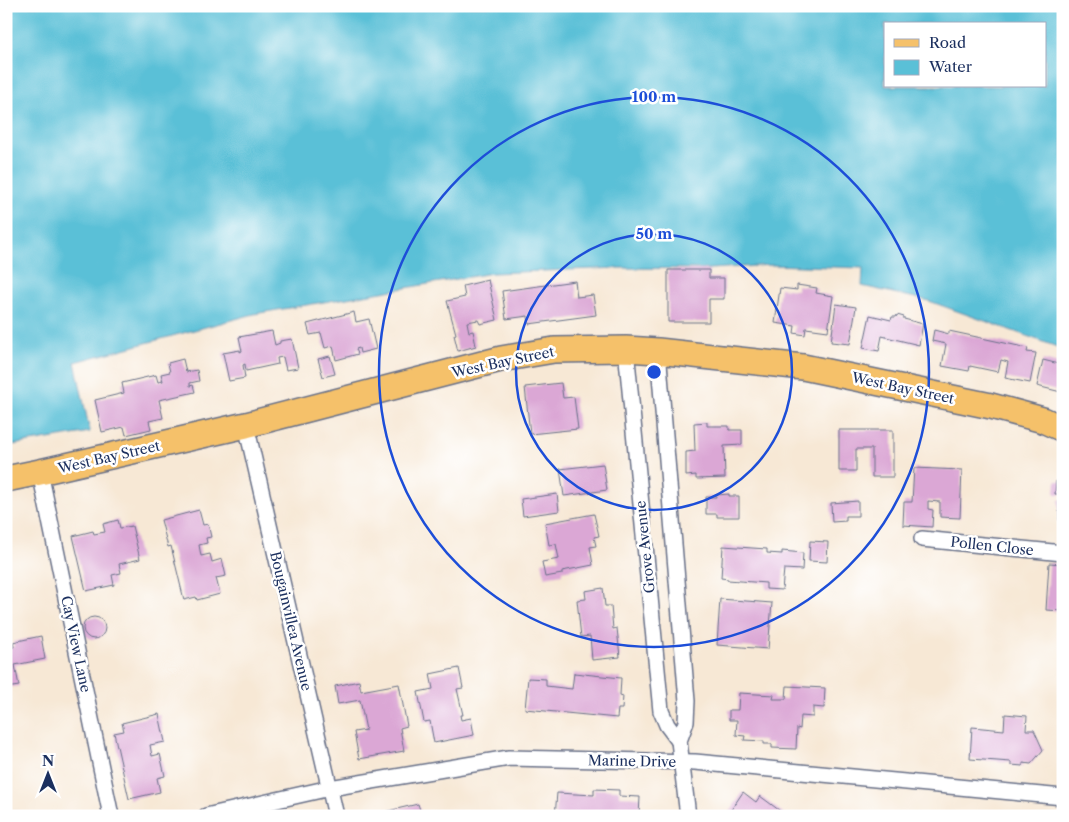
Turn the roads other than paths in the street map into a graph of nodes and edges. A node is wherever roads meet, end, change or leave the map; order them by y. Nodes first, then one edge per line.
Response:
1 (626, 349) junction
2 (658, 351) junction
3 (246, 425) junction
4 (1063, 428) edge
5 (40, 472) junction
6 (6, 479) edge
7 (922, 539) dead end
8 (1063, 553) edge
9 (679, 741) junction
10 (681, 762) junction
11 (330, 788) junction
12 (1063, 797) edge
13 (112, 816) edge
14 (206, 816) edge
15 (336, 816) edge
16 (688, 816) edge

1 - 2 main road, West Bay Street
1 - 3 main road, West Bay Street
1 - 9 street, Grove Avenue
2 - 4 main road, West Bay Street
2 - 9 street, Grove Avenue
3 - 5 main road, West Bay Street
3 - 11 street, Bougainvillea Avenue
5 - 6 main road, West Bay Street
5 - 13 street, Cay View Lane
7 - 8 street, Pollen Close
9 - 10 street, Grove Avenue
10 - 11 street, Marine Drive
10 - 12 street, Marine Drive
10 - 16 street, Grove Avenue
11 - 14 street, Marine Drive
11 - 15 street, Bougainvillea Avenue

